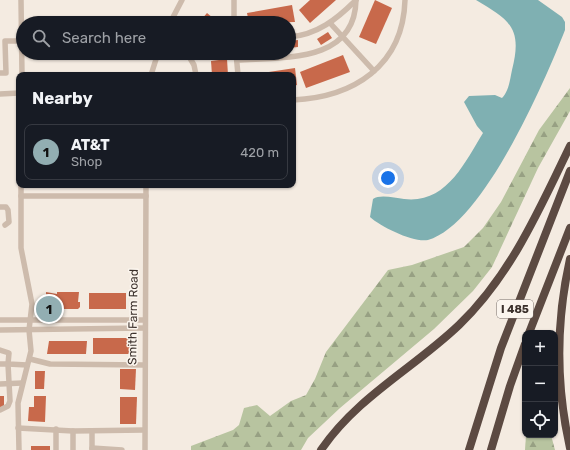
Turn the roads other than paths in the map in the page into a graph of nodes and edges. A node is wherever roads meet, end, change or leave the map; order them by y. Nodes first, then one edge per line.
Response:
1 (21, 0) edge
2 (182, 0) edge
3 (234, 0) edge
4 (356, 0) edge
5 (405, 0) edge
6 (21, 16) edge
7 (174, 16) edge
8 (234, 16) edge
9 (330, 23) junction
10 (296, 36) edge
11 (342, 37) junction
12 (2, 41) edge
13 (16, 41) edge
14 (296, 56) edge
15 (22, 60) edge
16 (156, 60) edge
17 (191, 60) edge
18 (237, 60) edge
19 (374, 71) junction
20 (22, 72) edge
21 (152, 72) edge
22 (195, 72) edge
23 (238, 72) edge
24 (0, 74) edge
25 (0, 94) edge
26 (16, 94) edge
27 (296, 100) edge
28 (570, 146) edge
29 (570, 171) edge
30 (21, 188) edge
31 (146, 188) edge
32 (21, 196) junction
33 (146, 196) junction
34 (0, 207) edge
35 (5, 225) dead end
36 (570, 228) edge
37 (570, 259) edge
38 (0, 320) edge
39 (30, 320) junction
40 (144, 320) junction
41 (144, 328) junction
42 (0, 330) edge
43 (29, 330) junction
44 (530, 330) edge
45 (0, 350) edge
46 (522, 352) edge
47 (30, 359) junction
48 (0, 364) edge
49 (8, 364) junction
50 (144, 365) junction
51 (27, 366) junction
52 (0, 384) edge
53 (9, 384) junction
54 (22, 384) junction
55 (0, 410) edge
56 (18, 428) junction
57 (56, 429) junction
58 (144, 430) junction
59 (73, 431) junction
60 (92, 432) junction
61 (570, 448) edge
62 (92, 449) edge
63 (19, 450) edge
64 (56, 450) edge
65 (73, 450) edge
66 (122, 450) edge
67 (145, 450) edge
68 (321, 450) edge
69 (469, 450) edge
70 (491, 450) edge

1 - 6 street
2 - 7 street
3 - 8 street
4 - 9 street
4 - 11 street
5 - 19 street
9 - 10 street
9 - 11 street
11 - 14 street
11 - 19 street
12 - 13 street
12 - 24 street
15 - 20 street
16 - 21 street
17 - 22 street
18 - 23 street
19 - 27 street
25 - 26 street
28 - 68 highway
29 - 69 highway, I 485
30 - 32 street
31 - 33 street, Smith Farm Road
32 - 33 street
32 - 39 street
33 - 40 street, Smith Farm Road
34 - 35 street
36 - 44 highway, I 485
37 - 61 highway
38 - 39 street
39 - 40 street
39 - 43 street
40 - 41 street, Smith Farm Road
41 - 43 street
41 - 50 street, Smith Farm Road
42 - 43 street
43 - 47 street
45 - 49 street
46 - 70 highway
47 - 50 street
47 - 51 street
48 - 49 street
49 - 51 street
49 - 53 street
50 - 58 street, Smith Farm Road
51 - 54 street
52 - 53 street
53 - 54 street
53 - 55 street
54 - 56 street
56 - 57 street
56 - 63 street
57 - 59 street
57 - 64 street
58 - 60 street
58 - 67 street, Smith Farm Road
59 - 60 street
59 - 65 street
60 - 62 street
62 - 66 street

